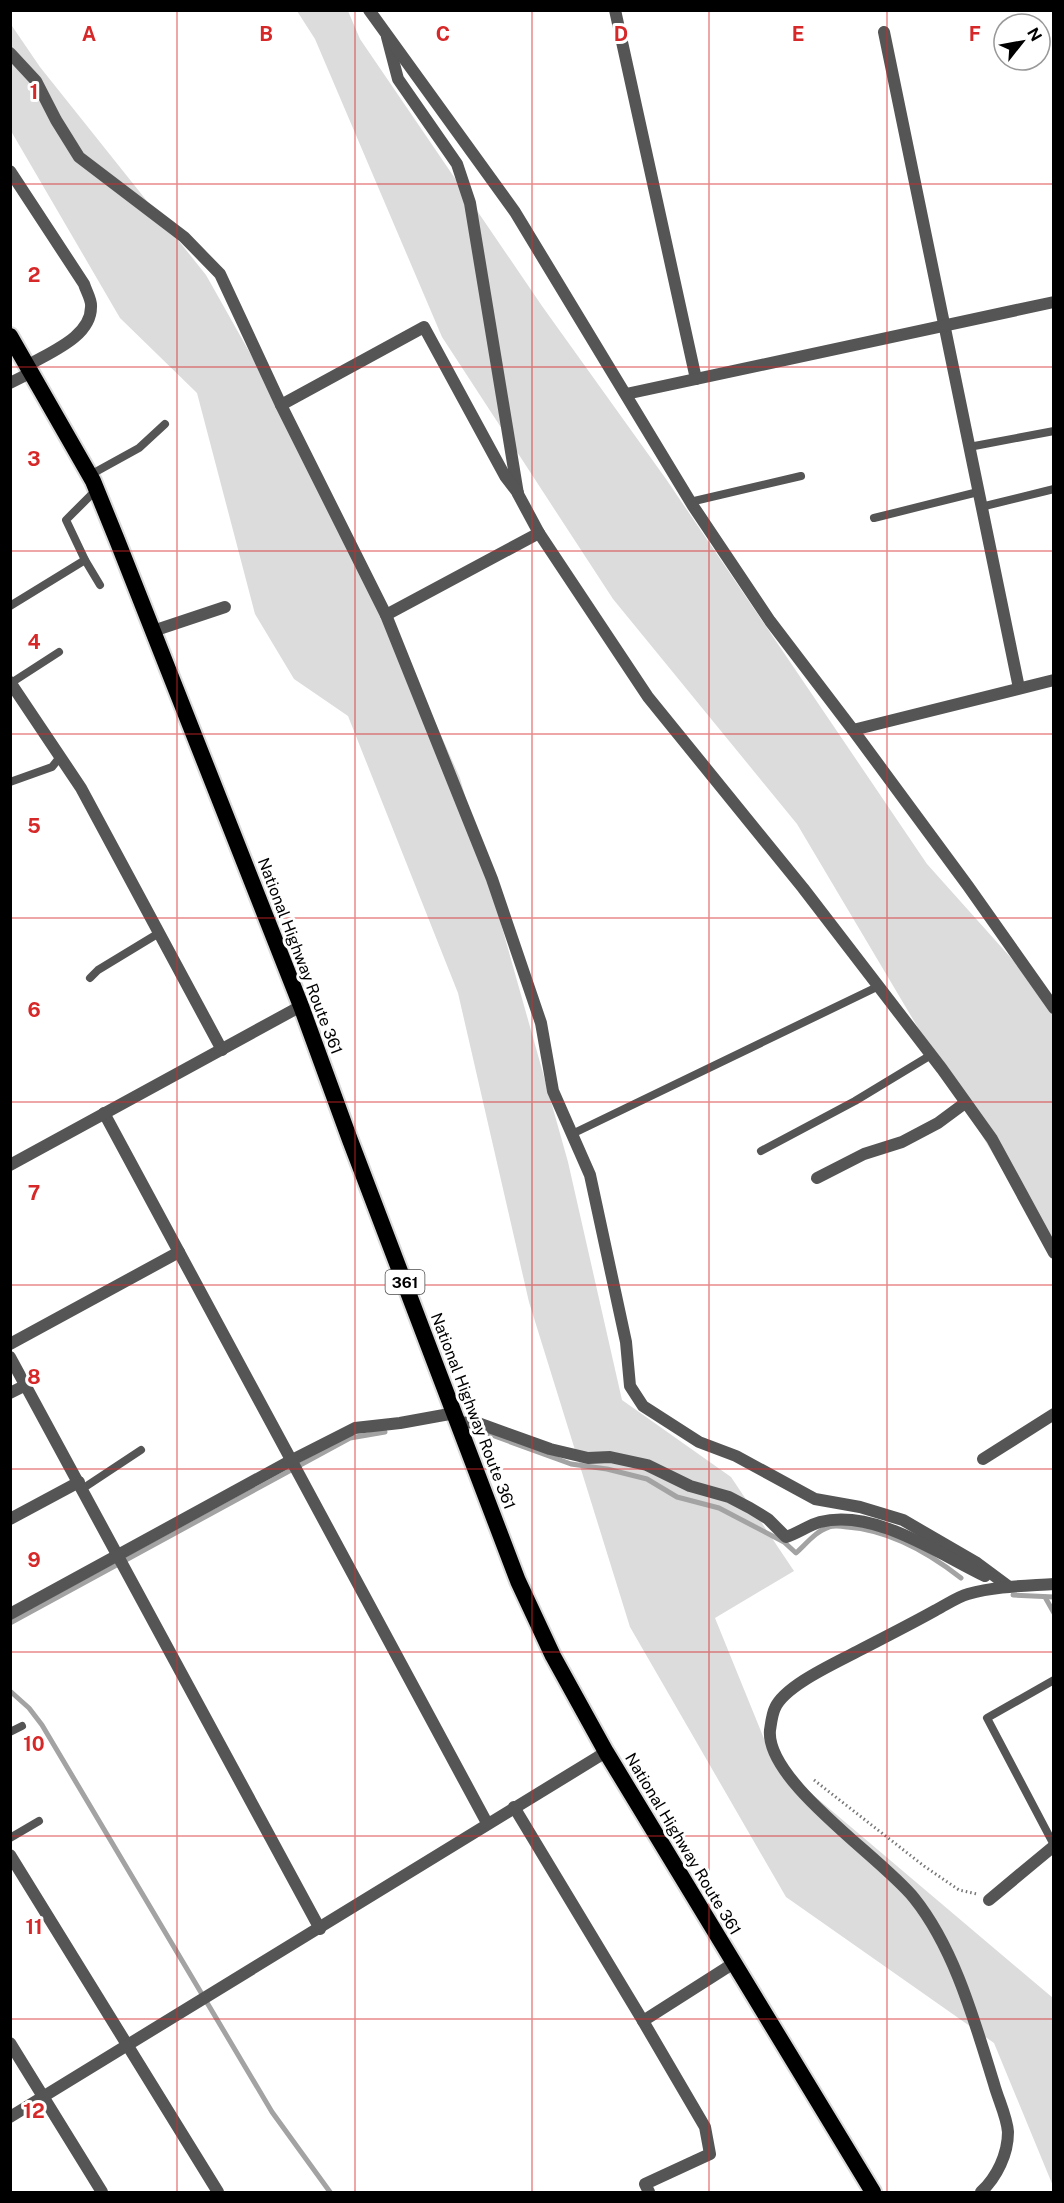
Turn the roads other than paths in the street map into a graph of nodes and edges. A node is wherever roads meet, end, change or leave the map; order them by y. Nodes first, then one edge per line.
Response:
1 (369, 10) edge
2 (615, 10) edge
3 (884, 32) dead end
4 (387, 38) junction
5 (10, 53) edge
6 (10, 171) edge
7 (1053, 302) edge
8 (944, 326) junction
9 (10, 336) edge
10 (29, 369) junction
11 (696, 379) junction
12 (10, 383) edge
13 (626, 394) junction
14 (281, 405) junction
15 (165, 424) dead end
16 (1053, 431) edge
17 (969, 447) junction
18 (801, 476) dead end
19 (93, 483) junction
20 (1053, 489) edge
21 (978, 492) junction
22 (518, 494) junction
23 (690, 502) junction
24 (981, 507) junction
25 (874, 518) dead end
26 (540, 533) junction
27 (85, 560) junction
28 (100, 585) dead end
29 (10, 606) edge
30 (225, 607) dead end
31 (386, 615) junction
32 (153, 631) junction
33 (59, 652) dead end
34 (1053, 680) edge
35 (11, 683) edge
36 (1019, 688) junction
37 (853, 730) junction
38 (60, 757) junction
39 (10, 782) edge
40 (159, 933) junction
41 (90, 978) dead end
42 (879, 987) junction
43 (1051, 1001) edge
44 (301, 1006) junction
45 (222, 1050) junction
46 (932, 1055) junction
47 (965, 1103) junction
48 (104, 1113) junction
49 (572, 1134) junction
50 (761, 1151) dead end
51 (10, 1165) edge
52 (817, 1178) dead end
53 (179, 1252) junction
54 (1053, 1253) edge
55 (10, 1344) edge
56 (10, 1357) edge
57 (26, 1385) junction
58 (10, 1393) edge
59 (1053, 1414) edge
60 (457, 1418) junction
61 (141, 1450) dead end
62 (983, 1459) dead end
63 (294, 1464) junction
64 (81, 1486) junction
65 (10, 1519) edge
66 (120, 1560) junction
67 (1008, 1586) junction
68 (1052, 1587) edge
69 (10, 1614) edge
70 (1053, 1680) edge
71 (22, 1725) dead end
72 (10, 1732) edge
73 (606, 1752) junction
74 (514, 1807) junction
75 (39, 1821) dead end
76 (487, 1823) junction
77 (10, 1838) edge
78 (1053, 1845) edge
79 (10, 1855) edge
80 (993, 1897) road end
81 (320, 1929) junction
82 (734, 1963) junction
83 (643, 2021) junction
84 (10, 2043) edge
85 (127, 2046) junction
86 (44, 2097) junction
87 (10, 2117) edge
88 (102, 2193) edge
89 (218, 2193) edge
90 (649, 2193) edge
91 (873, 2193) edge
92 (981, 2193) edge

1 - 4 street
2 - 11 street
3 - 8 street
4 - 13 street
4 - 22 street
5 - 14 street
6 - 10 street
7 - 8 street
8 - 11 street
8 - 17 street
9 - 10 highway, National Highway Route 361 / 361
10 - 12 street
10 - 19 highway, National Highway Route 361 / 361
11 - 13 street
13 - 23 street
14 - 22 street
14 - 31 street
15 - 19 lane
16 - 17 lane
17 - 21 street
18 - 23 lane
19 - 27 lane
19 - 32 highway, National Highway Route 361 / 361
20 - 24 lane
21 - 24 street
21 - 25 lane
22 - 26 street
23 - 37 street
24 - 36 street
26 - 31 street
26 - 42 street
27 - 28 lane
27 - 29 lane
30 - 32 street
31 - 49 street
32 - 44 highway, National Highway Route 361 / 361
33 - 35 lane
34 - 36 street
35 - 38 street
36 - 37 street
37 - 43 street
38 - 39 lane
38 - 40 street
40 - 41 lane
40 - 45 street
42 - 46 street
42 - 49 lane
44 - 45 street
44 - 60 highway, National Highway Route 361 / 361
45 - 48 street
46 - 47 street
46 - 50 lane
47 - 52 street
47 - 54 street
48 - 51 street
48 - 53 street
49 - 67 street
53 - 55 street
53 - 63 street
56 - 57 street
57 - 58 street
57 - 64 street
59 - 62 street
60 - 63 street
60 - 67 street
60 - 73 highway, National Highway Route 361 / 361
61 - 64 lane
63 - 66 street
63 - 76 street
64 - 65 street
64 - 66 street
66 - 69 street
66 - 81 street
67 - 68 street
67 - 92 street
70 - 78 lane
71 - 72 lane
73 - 74 street
73 - 82 highway, National Highway Route 361 / 361
74 - 76 street
74 - 83 street
75 - 77 lane
76 - 81 street
78 - 80 street
79 - 85 street
81 - 85 street
82 - 83 street
82 - 91 highway, National Highway Route 361 / 361
83 - 90 street
84 - 86 street
85 - 86 street
85 - 89 street
86 - 87 street
86 - 88 street

